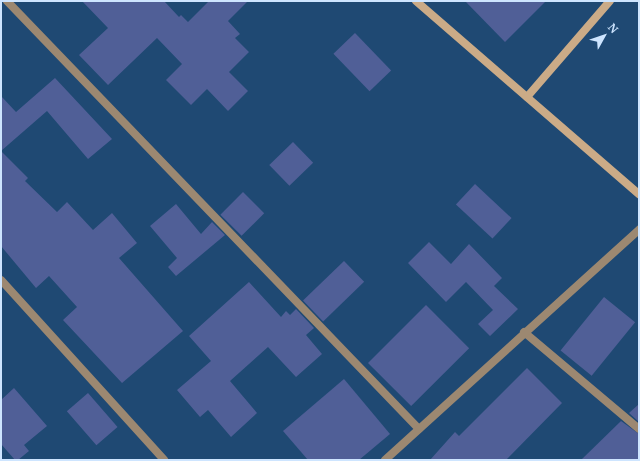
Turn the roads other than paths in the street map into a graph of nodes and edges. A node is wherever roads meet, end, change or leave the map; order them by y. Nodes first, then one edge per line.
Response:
1 (6, 1) edge
2 (416, 1) edge
3 (610, 1) edge
4 (527, 97) junction
5 (639, 194) edge
6 (639, 230) edge
7 (1, 280) edge
8 (524, 332) junction
9 (419, 429) junction
10 (639, 429) edge
11 (164, 460) edge
12 (385, 460) edge

1 - 9 street
2 - 4 street
3 - 4 street
4 - 5 street
6 - 8 street
7 - 11 street
8 - 9 street
8 - 10 street
9 - 12 street

